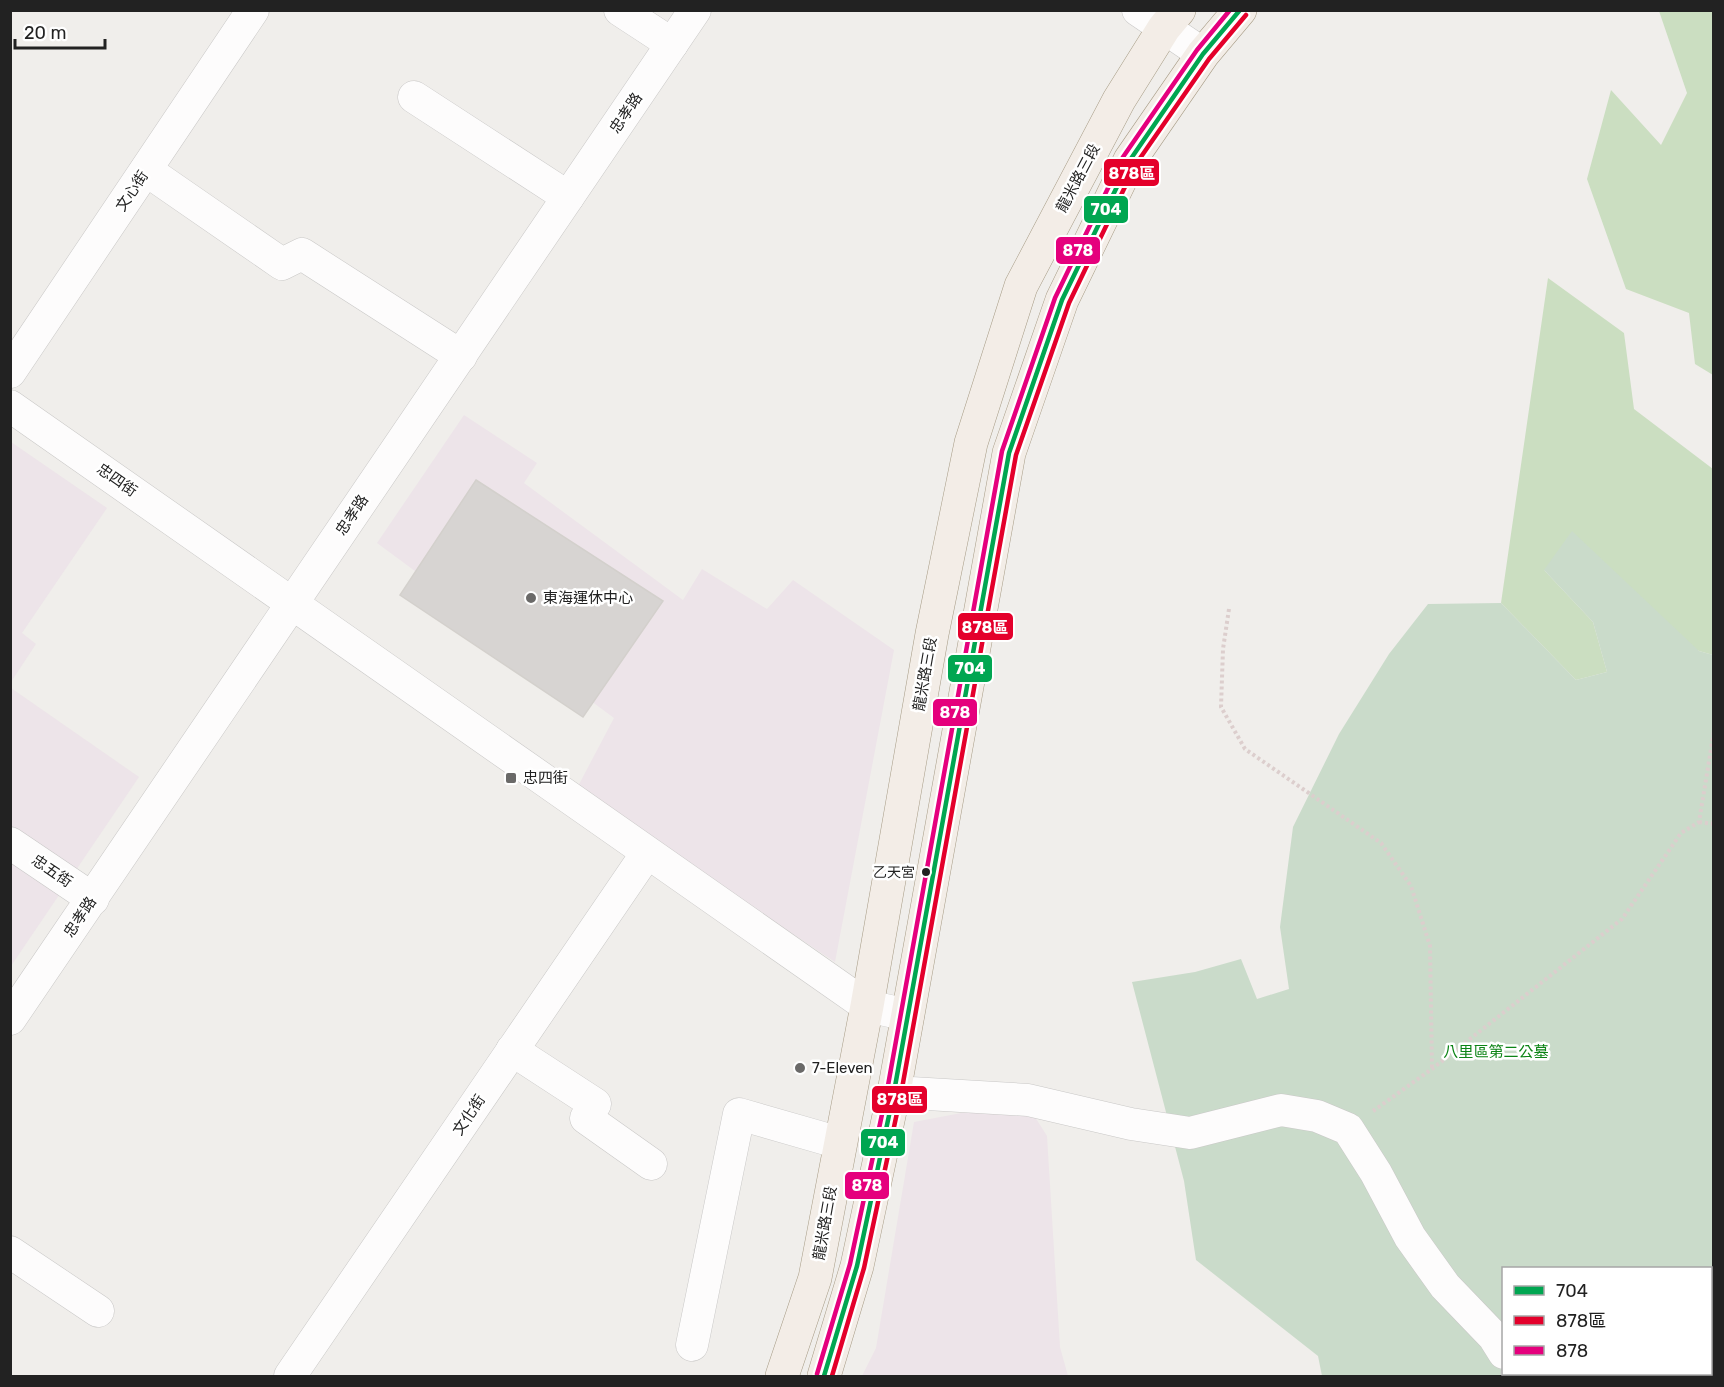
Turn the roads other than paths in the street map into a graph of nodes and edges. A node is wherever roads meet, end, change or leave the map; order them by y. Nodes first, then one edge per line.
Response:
1 (253, 10) edge
2 (621, 10) edge
3 (695, 10) edge
4 (1239, 10) edge
5 (1160, 16) edge
6 (672, 44) junction
7 (1203, 54) junction
8 (414, 97) dead end
9 (146, 170) junction
10 (568, 197) junction
11 (460, 356) junction
12 (10, 372) edge
13 (10, 406) edge
14 (292, 603) junction
15 (10, 843) edge
16 (648, 853) junction
17 (93, 899) junction
18 (867, 1006) junction
19 (908, 1016) junction
20 (10, 1019) edge
21 (512, 1050) junction
22 (894, 1092) junction
23 (840, 1143) junction
24 (651, 1164) dead end
25 (10, 1252) edge
26 (98, 1311) dead end
27 (692, 1345) dead end
28 (1502, 1351) edge
29 (290, 1377) edge
30 (782, 1377) edge
31 (824, 1377) edge

1 - 9 street, 文心街
2 - 6 street
3 - 6 street, 忠孝路
4 - 7 main road
5 - 7 street
5 - 18 main road, 龍米路三段
6 - 10 street, 忠孝路
7 - 19 main road
8 - 10 street
9 - 11 street
9 - 12 street, 文心街
10 - 11 street, 忠孝路
11 - 14 street, 忠孝路
13 - 14 street, 忠四街
14 - 16 street, 忠四街
14 - 17 street, 忠孝路
15 - 17 street, 忠五街
16 - 18 street, 忠四街
16 - 21 street, 文化街
17 - 20 street, 忠孝路
18 - 19 street, 忠四街
18 - 23 main road, 龍米路三段
19 - 22 main road
21 - 24 street
21 - 29 street, 文化街
22 - 28 street
22 - 31 main road
23 - 27 street
23 - 30 main road, 龍米路三段
25 - 26 street

